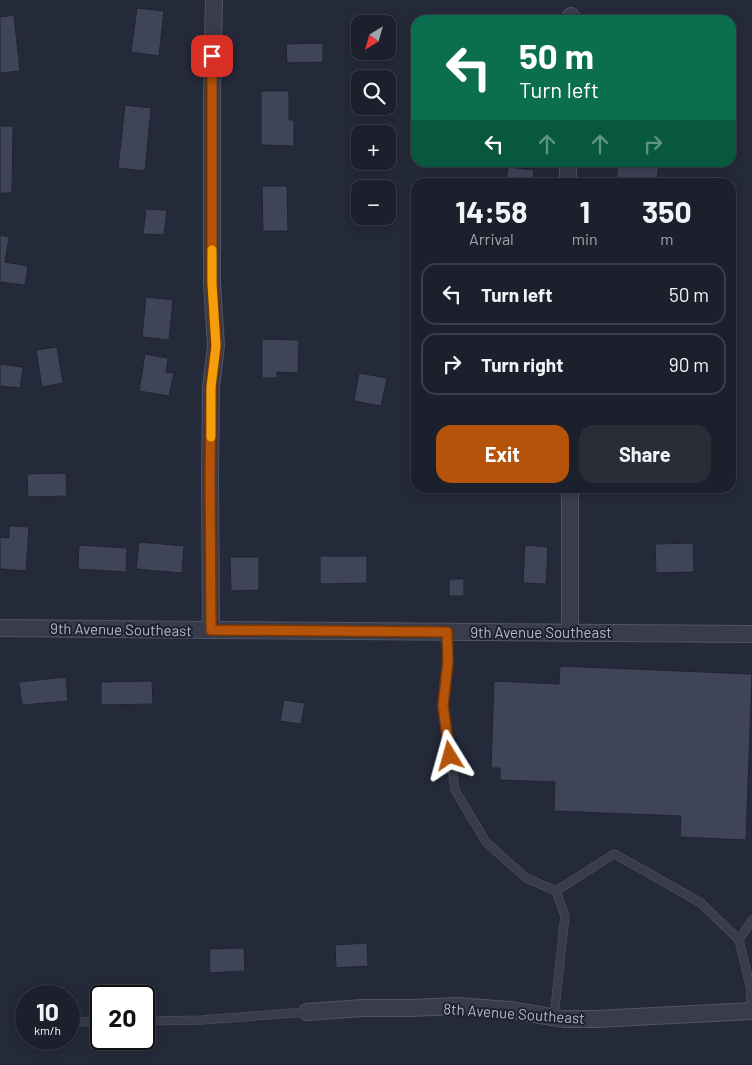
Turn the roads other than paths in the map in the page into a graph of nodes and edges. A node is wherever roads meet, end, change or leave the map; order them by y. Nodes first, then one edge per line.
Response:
1 (214, 0) edge
2 (570, 493) edge
3 (0, 628) edge
4 (211, 630) junction
5 (447, 632) junction
6 (570, 632) junction
7 (752, 634) edge
8 (556, 891) junction
9 (752, 920) edge
10 (739, 940) junction
11 (751, 1011) edge
12 (306, 1012) joint
13 (554, 1017) junction
14 (155, 1021) edge

1 - 4 street
2 - 6 street
3 - 4 street, 9th Avenue Southeast
4 - 5 street, 9th Avenue Southeast
5 - 6 street, 9th Avenue Southeast
5 - 8 lane
6 - 7 street, 9th Avenue Southeast
8 - 10 lane
8 - 13 lane
9 - 10 lane
10 - 11 lane
11 - 13 street, 8th Avenue Southeast
12 - 13 street, 8th Avenue Southeast
12 - 14 lane

